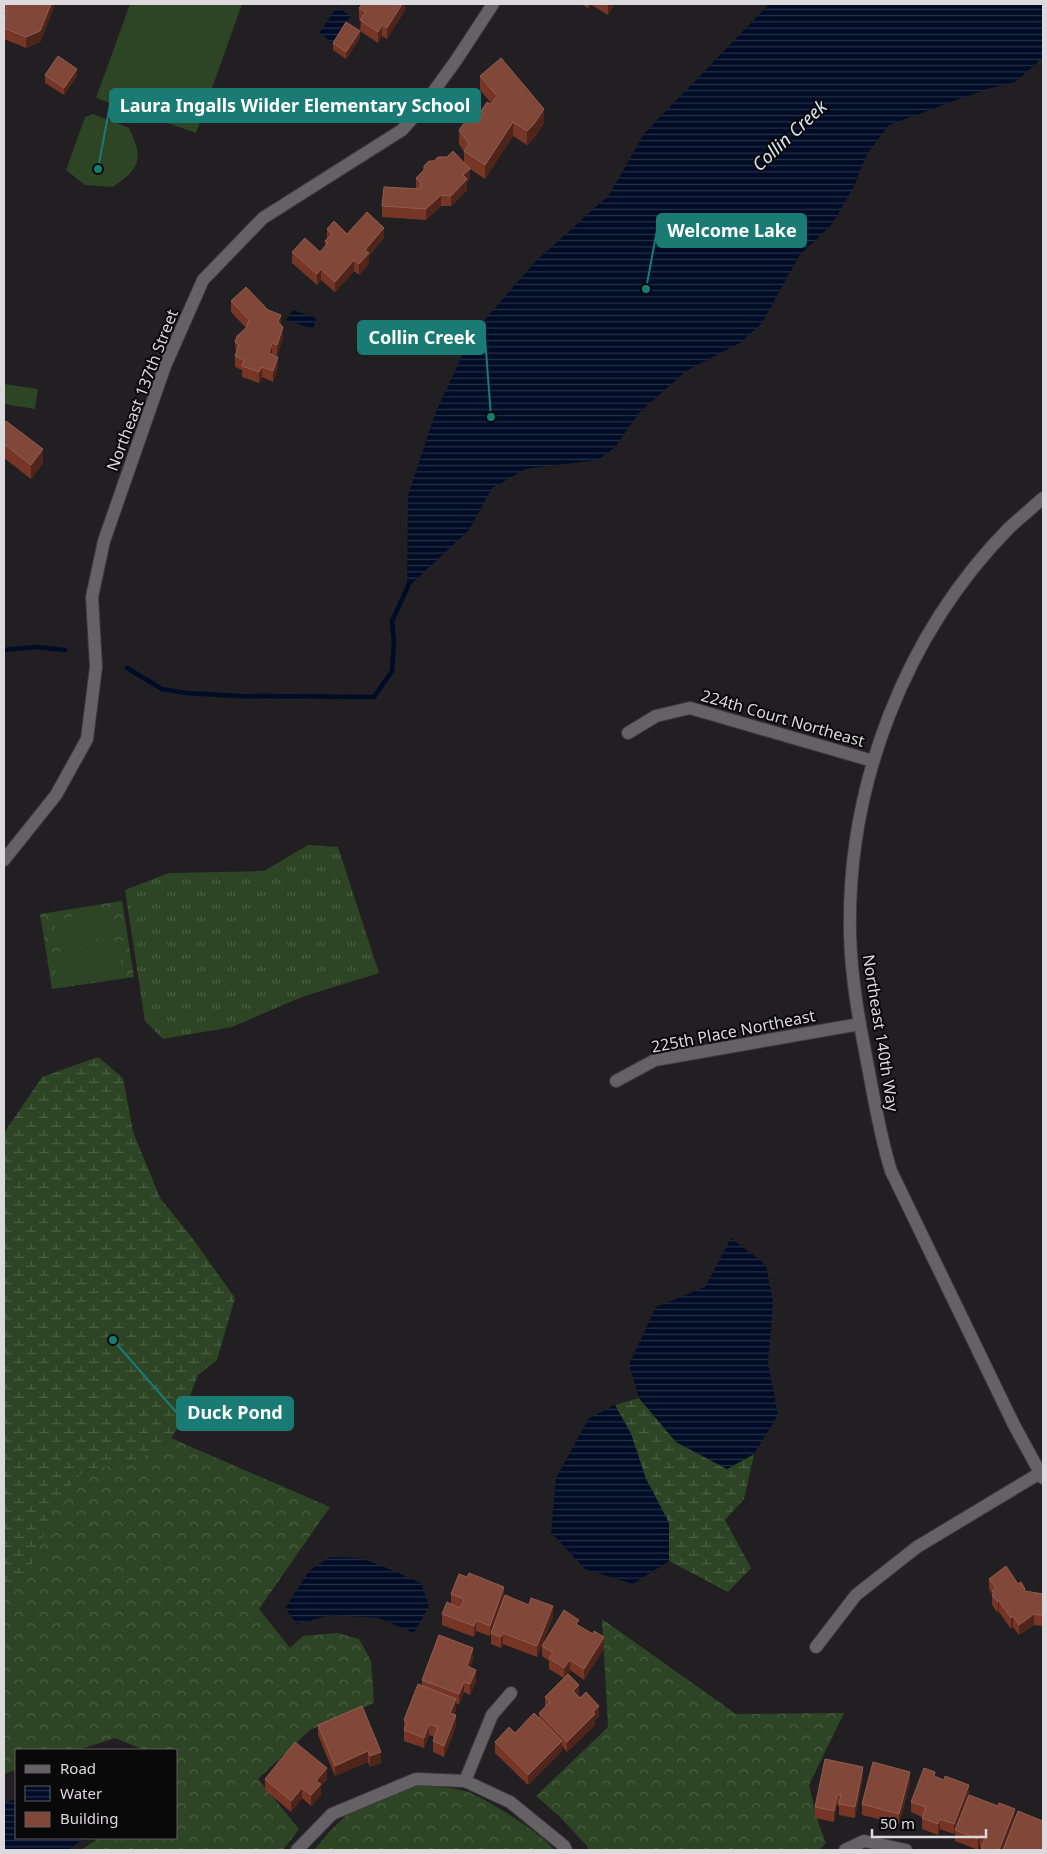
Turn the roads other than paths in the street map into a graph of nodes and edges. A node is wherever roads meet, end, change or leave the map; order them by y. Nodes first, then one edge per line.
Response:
1 (493, 4) edge
2 (1043, 498) edge
3 (628, 733) dead end
4 (873, 761) junction
5 (4, 860) edge
6 (860, 1024) junction
7 (616, 1081) dead end
8 (1041, 1476) edge
9 (816, 1647) dead end
10 (511, 1693) dead end
11 (465, 1781) junction
12 (297, 1850) edge
13 (566, 1850) edge
14 (845, 1850) edge
15 (906, 1850) edge

1 - 5 street, Northeast 137th Street
2 - 4 street, Northeast 140th Way
3 - 4 street, 224th Court Northeast
4 - 6 street, Northeast 140th Way
6 - 7 street, 225th Place Northeast
6 - 8 street, Northeast 140th Way
8 - 9 street
10 - 11 street
11 - 12 street
11 - 13 street
14 - 15 street

